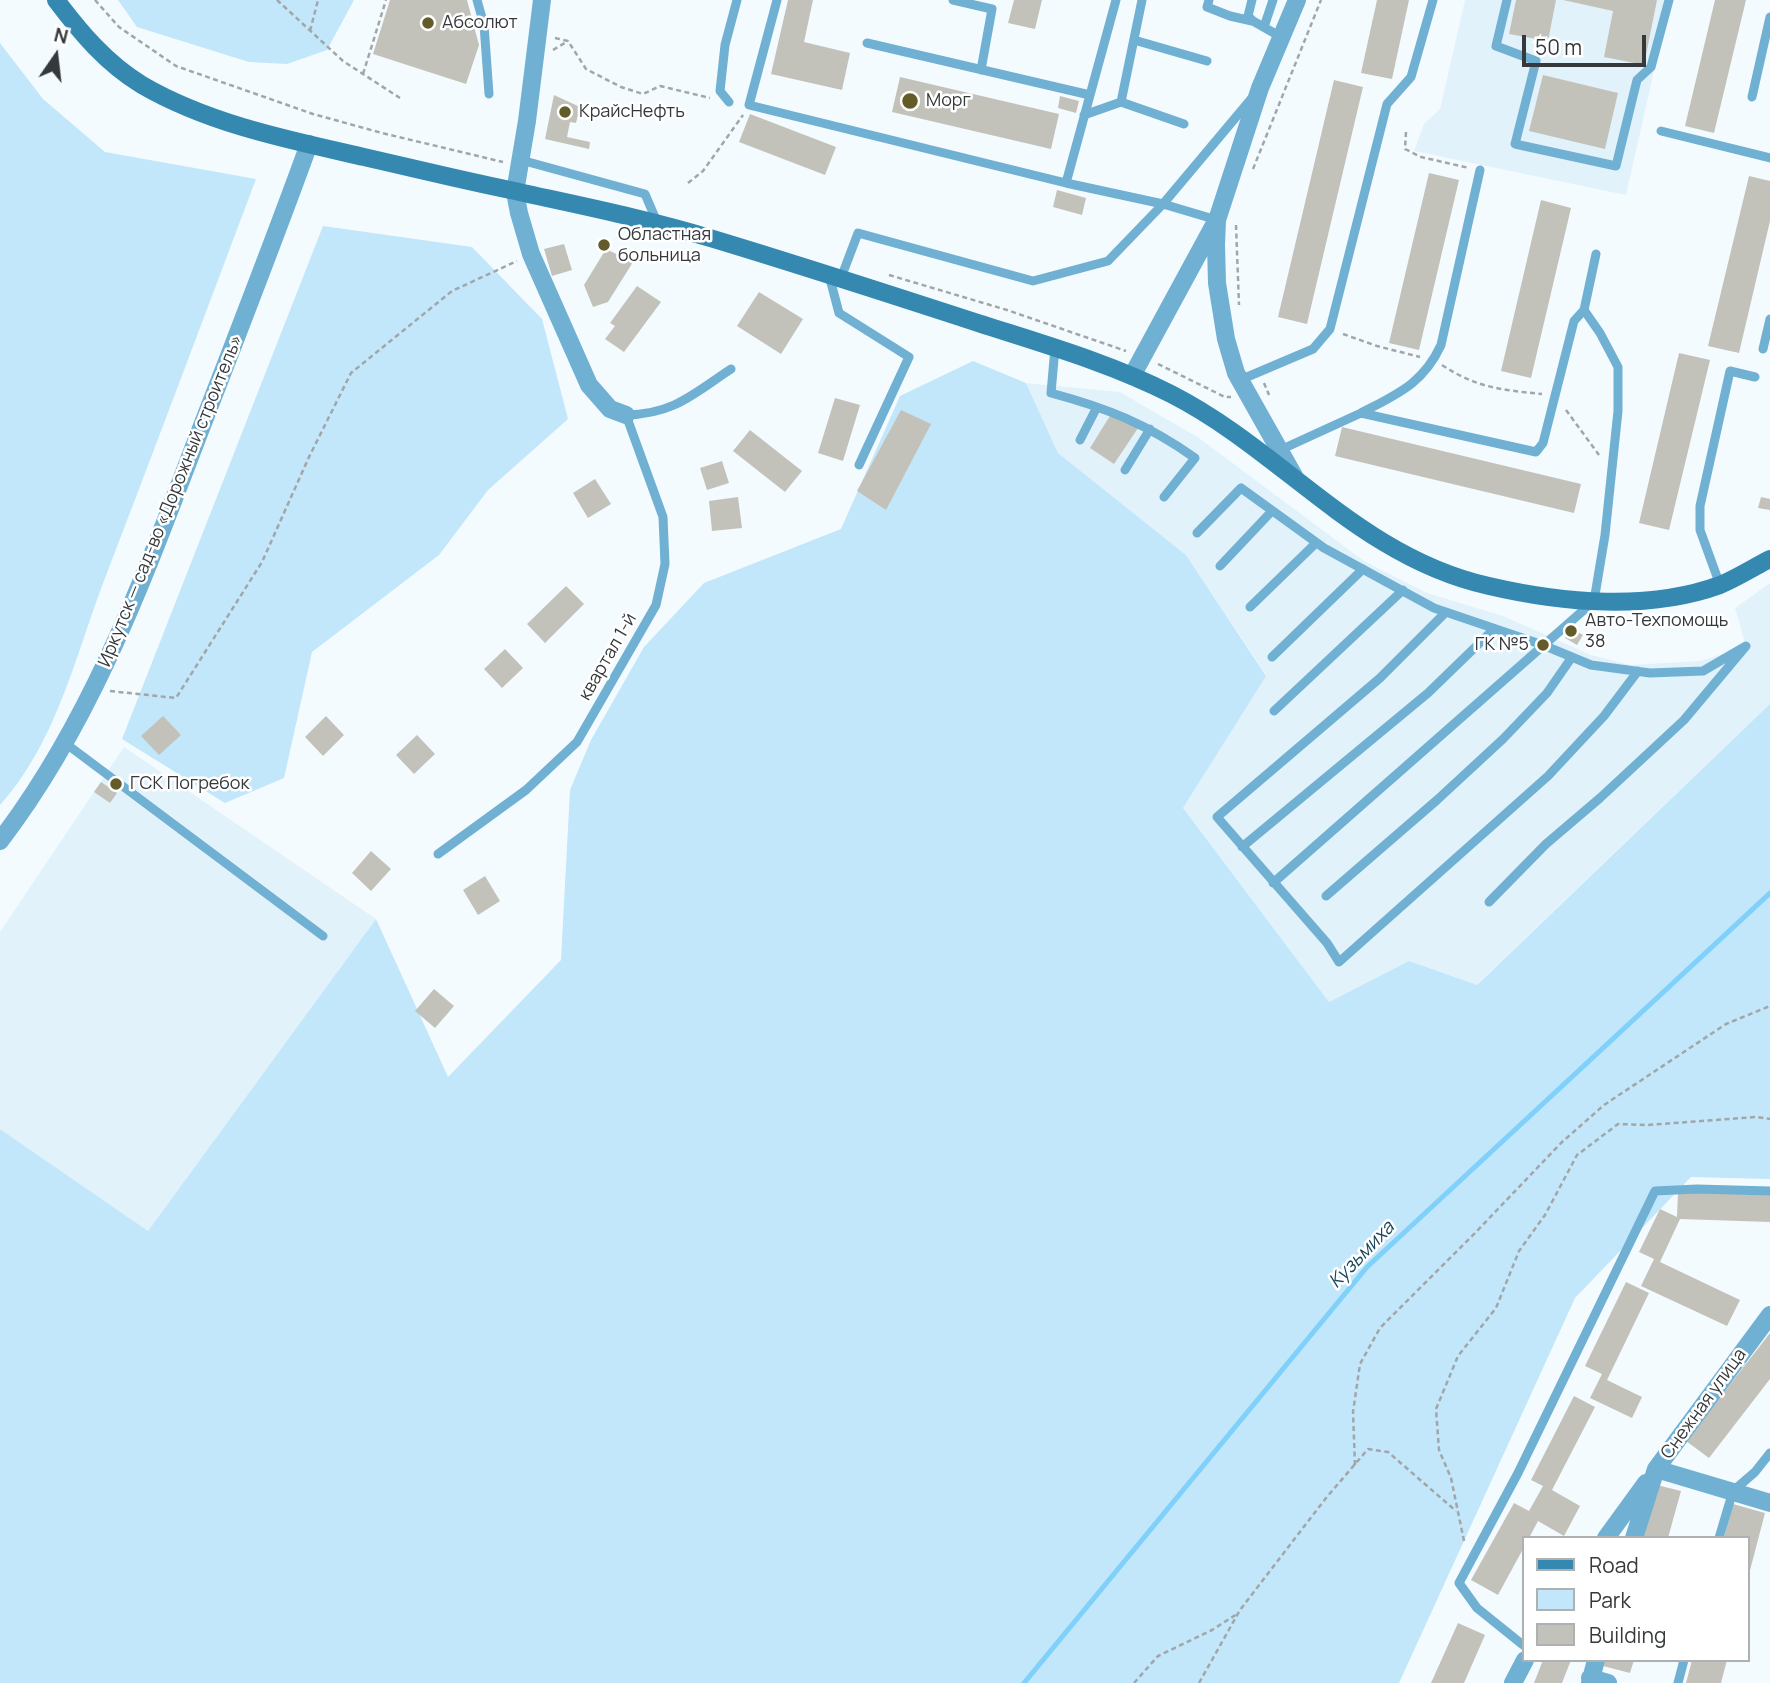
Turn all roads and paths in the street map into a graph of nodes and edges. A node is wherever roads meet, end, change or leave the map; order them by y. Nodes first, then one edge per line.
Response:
1 (56, 0) edge
2 (95, 0) edge
3 (277, 0) edge
4 (318, 0) edge
5 (386, 0) edge
6 (477, 0) edge
7 (542, 0) edge
8 (737, 0) edge
9 (777, 0) edge
10 (953, 0) edge
11 (1116, 0) edge
12 (1142, 0) edge
13 (1209, 0) edge
14 (1252, 0) edge
15 (1273, 0) edge
16 (1297, 0) edge
17 (1321, 0) edge
18 (1433, 0) edge
19 (1507, 0) edge
20 (1669, 0) edge
21 (1770, 17) edge
22 (1253, 21) junction
23 (1264, 27) junction
24 (310, 31) junction
25 (1281, 37) junction
26 (537, 39) junction
27 (1134, 40) junction
28 (867, 43) dead end
29 (1208, 61) dead end
30 (981, 70) junction
31 (363, 74) junction
32 (1260, 88) junction
33 (489, 94) dead end
34 (1090, 95) junction
35 (1752, 97) dead end
36 (400, 98) dead end
37 (729, 102) joint
38 (1121, 102) junction
39 (749, 106) junction
40 (1084, 115) junction
41 (1184, 124) dead end
42 (1661, 131) dead end
43 (1406, 132) dead end
44 (309, 144) junction
45 (1770, 158) edge
46 (515, 162) junction
47 (1479, 170) joint
48 (1250, 177) dead end
49 (688, 183) dead end
50 (1066, 183) junction
51 (515, 192) junction
52 (1163, 204) junction
53 (1235, 216) dead end
54 (1217, 219) junction
55 (658, 224) junction
56 (531, 254) junction
57 (1596, 254) dead end
58 (835, 277) junction
59 (1239, 309) dead end
60 (1584, 310) junction
61 (1770, 319) edge
62 (1345, 335) dead end
63 (1055, 348) junction
64 (1763, 349) dead end
65 (1434, 360) junction
66 (731, 369) dead end
67 (1259, 372) junction
68 (1132, 376) junction
69 (1755, 377) dead end
70 (1240, 380) junction
71 (1270, 395) dead end
72 (1555, 396) junction
73 (1097, 407) junction
74 (1361, 413) junction
75 (626, 415) junction
76 (1150, 429) junction
77 (1080, 440) dead end
78 (1278, 451) junction
79 (859, 465) dead end
80 (1125, 470) dead end
81 (1612, 472) junction
82 (1298, 483) junction
83 (1164, 497) dead end
84 (1270, 512) junction
85 (1197, 533) dead end
86 (1316, 543) junction
87 (1770, 559) edge
88 (1220, 566) dead end
89 (1363, 569) junction
90 (1720, 584) junction
91 (1403, 590) junction
92 (1594, 601) junction
93 (1250, 607) dead end
94 (1446, 612) junction
95 (1494, 629) junction
96 (1543, 645) junction
97 (1272, 657) dead end
98 (1572, 657) junction
99 (1638, 671) junction
100 (93, 689) junction
101 (1274, 711) dead end
102 (65, 743) junction
103 (0, 841) edge
104 (1242, 847) junction
105 (438, 854) dead end
106 (1273, 883) junction
107 (1326, 896) dead end
108 (1489, 902) dead end
109 (323, 936) dead end
110 (1770, 1006) edge
111 (1770, 1119) edge
112 (1770, 1191) edge
113 (1770, 1315) edge
114 (1770, 1453) edge
115 (1355, 1465) junction
116 (1656, 1469) junction
117 (1733, 1491) junction
118 (1770, 1503) edge
119 (1457, 1511) junction
120 (1607, 1536) edge
121 (1635, 1536) edge
122 (1720, 1536) edge
123 (1464, 1541) dead end
124 (1238, 1613) junction
125 (1522, 1644) edge
126 (1524, 1662) edge
127 (1683, 1662) edge
128 (1592, 1674) edge
129 (1134, 1683) edge
130 (1199, 1683) edge
131 (1513, 1683) edge
132 (1608, 1683) edge
133 (1678, 1683) edge

1 - 44 main road
2 - 46 path
3 - 24 path
4 - 24 path
5 - 31 path
6 - 33 lane
7 - 26 street
8 - 37 lane
9 - 39 lane
10 - 30 lane
11 - 34 lane
12 - 27 lane
13 - 22 lane
14 - 22 lane
15 - 23 lane
16 - 25 street
17 - 48 path
18 - 67 lane
19 - 20 lane
21 - 35 lane
22 - 23 lane
23 - 25 lane
24 - 31 path
25 - 32 street
26 - 37 path
26 - 46 street
27 - 29 lane
27 - 38 lane
28 - 30 lane
30 - 34 lane
31 - 36 path
32 - 52 lane
32 - 54 street
34 - 40 lane
38 - 40 lane
38 - 41 lane
39 - 49 path
39 - 50 lane
40 - 50 lane
42 - 45 lane
43 - 47 path
44 - 51 main road
44 - 100 street, Иркутск — сад-во «Дорожный строитель»
46 - 51 street
46 - 55 lane
47 - 65 lane
50 - 52 lane
51 - 55 main road
51 - 56 street
52 - 54 lane
52 - 58 lane
53 - 59 path
54 - 68 street
54 - 70 street
55 - 58 main road
56 - 75 street
56 - 100 path
57 - 60 lane
58 - 63 main road
58 - 79 lane
60 - 72 lane
60 - 81 lane
61 - 64 lane
62 - 65 path
63 - 68 main road
63 - 73 lane
65 - 72 path
65 - 74 lane
66 - 75 lane
67 - 70 lane
67 - 71 path
68 - 82 main road
69 - 90 lane
70 - 78 street
72 - 74 lane
72 - 81 path
73 - 76 lane
73 - 77 lane
74 - 78 lane
75 - 105 lane, квартал 1-й
76 - 80 lane
76 - 83 lane
78 - 82 street
81 - 92 lane
82 - 92 main road
84 - 85 lane
84 - 86 lane
84 - 88 lane
86 - 89 lane
86 - 93 lane
87 - 90 main road
89 - 91 lane
89 - 97 lane
90 - 92 main road
91 - 94 lane
91 - 101 lane
92 - 96 lane
94 - 95 lane
94 - 104 lane
95 - 96 lane
95 - 104 lane
96 - 98 lane
96 - 106 lane
98 - 99 lane
98 - 107 lane
99 - 106 lane
99 - 108 lane
100 - 102 street, Иркутск — сад-во «Дорожный строитель»
102 - 103 street, Иркутск — сад-во «Дорожный строитель»
102 - 109 lane
104 - 106 lane
110 - 115 path
111 - 119 path
112 - 125 lane
113 - 116 street, Снежная улица
114 - 117 lane
115 - 119 path
115 - 124 path
116 - 117 street
116 - 120 street
116 - 121 street, Снежная улица
117 - 118 street
117 - 122 lane
119 - 123 path
124 - 129 path
124 - 130 path
126 - 131 street
127 - 133 lane
128 - 132 street

